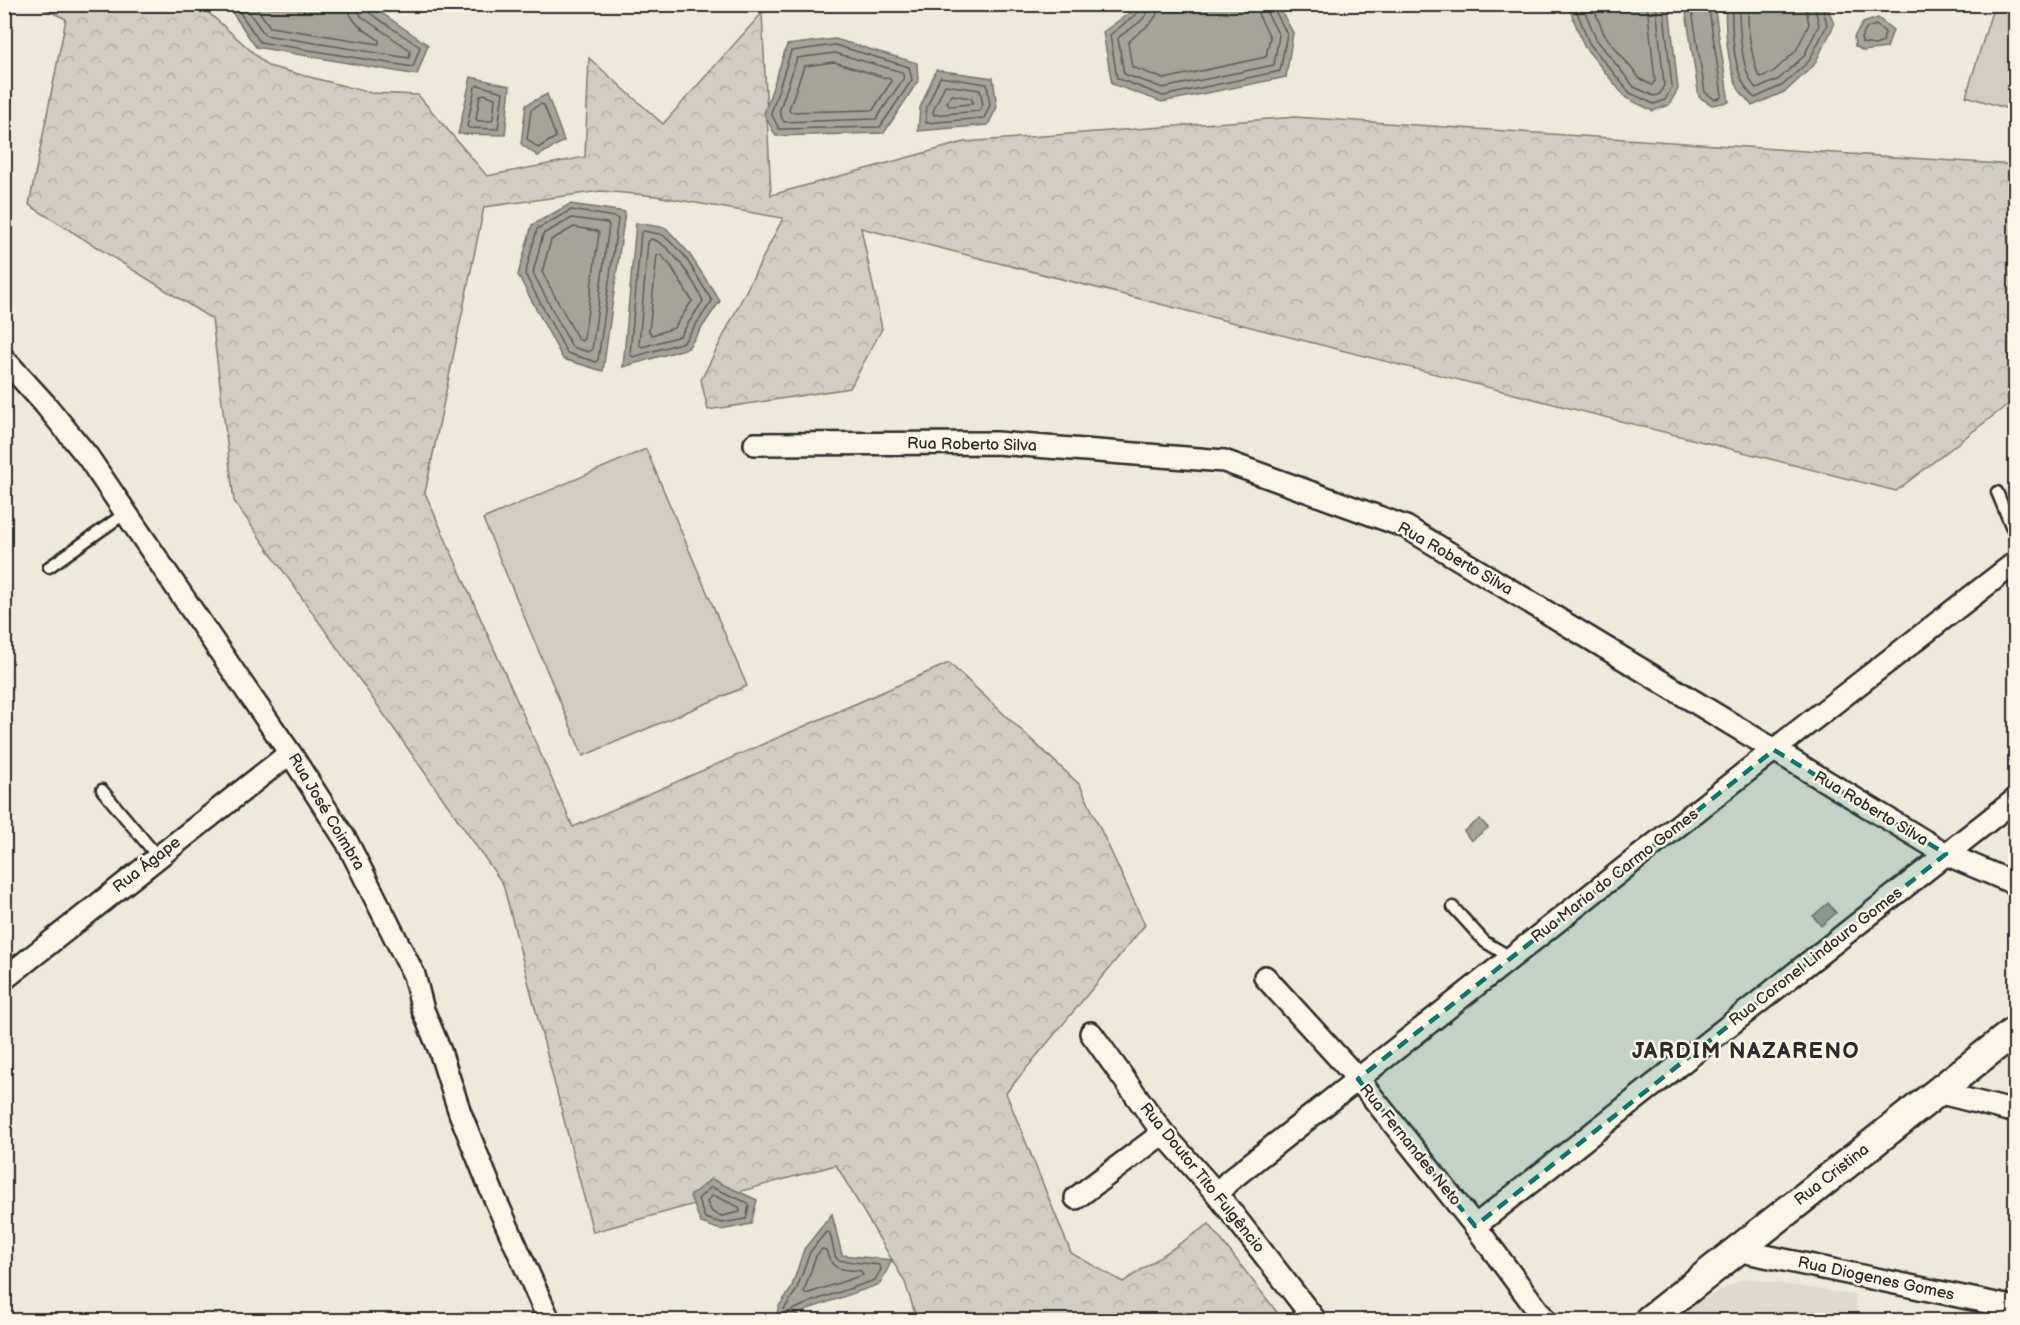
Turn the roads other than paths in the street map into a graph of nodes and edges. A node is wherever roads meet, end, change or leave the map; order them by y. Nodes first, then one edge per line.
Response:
1 (4, 358) edge
2 (755, 444) dead end
3 (1997, 492) dead end
4 (127, 512) junction
5 (2016, 532) edge
6 (2016, 562) edge
7 (50, 567) dead end
8 (1774, 750) junction
9 (291, 753) junction
10 (102, 790) dead end
11 (2016, 798) edge
12 (1946, 854) junction
13 (158, 857) junction
14 (2016, 884) edge
15 (1453, 907) dead end
16 (1512, 958) junction
17 (1265, 977) dead end
18 (4, 979) edge
19 (2016, 1030) edge
20 (1091, 1033) dead end
21 (1358, 1079) junction
22 (1936, 1092) junction
23 (2016, 1112) edge
24 (1163, 1133) junction
25 (1217, 1194) junction
26 (1076, 1198) dead end
27 (1475, 1226) junction
28 (1736, 1250) junction
29 (2016, 1308) edge
30 (549, 1320) edge
31 (1315, 1320) edge
32 (1545, 1320) edge
33 (1650, 1320) edge

1 - 4 street, Rua José Coimbra
2 - 8 street, Rua Roberto Silva
3 - 5 lane
4 - 7 lane
4 - 9 street, Rua José Coimbra
6 - 8 street, Rua Maria do Carmo Gomes
8 - 12 street, Rua Roberto Silva
8 - 16 street, Rua Maria do Carmo Gomes
9 - 13 street, Rua Ágape
9 - 30 street, Rua José Coimbra
10 - 13 lane
11 - 12 street, Rua Coronel Lindouro Gomes
12 - 14 street, Rua Roberto Silva
12 - 27 street, Rua Coronel Lindouro Gomes
13 - 18 street, Rua Ágape
15 - 16 lane
16 - 21 street, Rua Maria do Carmo Gomes
17 - 21 street, Rua Fernandes Neto
19 - 22 main road, Rua Cristina
20 - 24 street, Rua Doutor Tito Fulgêncio
21 - 25 street, Rua Maria do Carmo Gomes
21 - 27 street, Rua Fernandes Neto
22 - 23 street
22 - 28 main road, Rua Cristina
24 - 25 street, Rua Doutor Tito Fulgêncio
24 - 26 street
25 - 31 street, Rua Doutor Tito Fulgêncio
27 - 32 street, Rua Fernandes Neto
28 - 29 street, Rua Diogenes Gomes
28 - 33 main road, Rua Cristina

